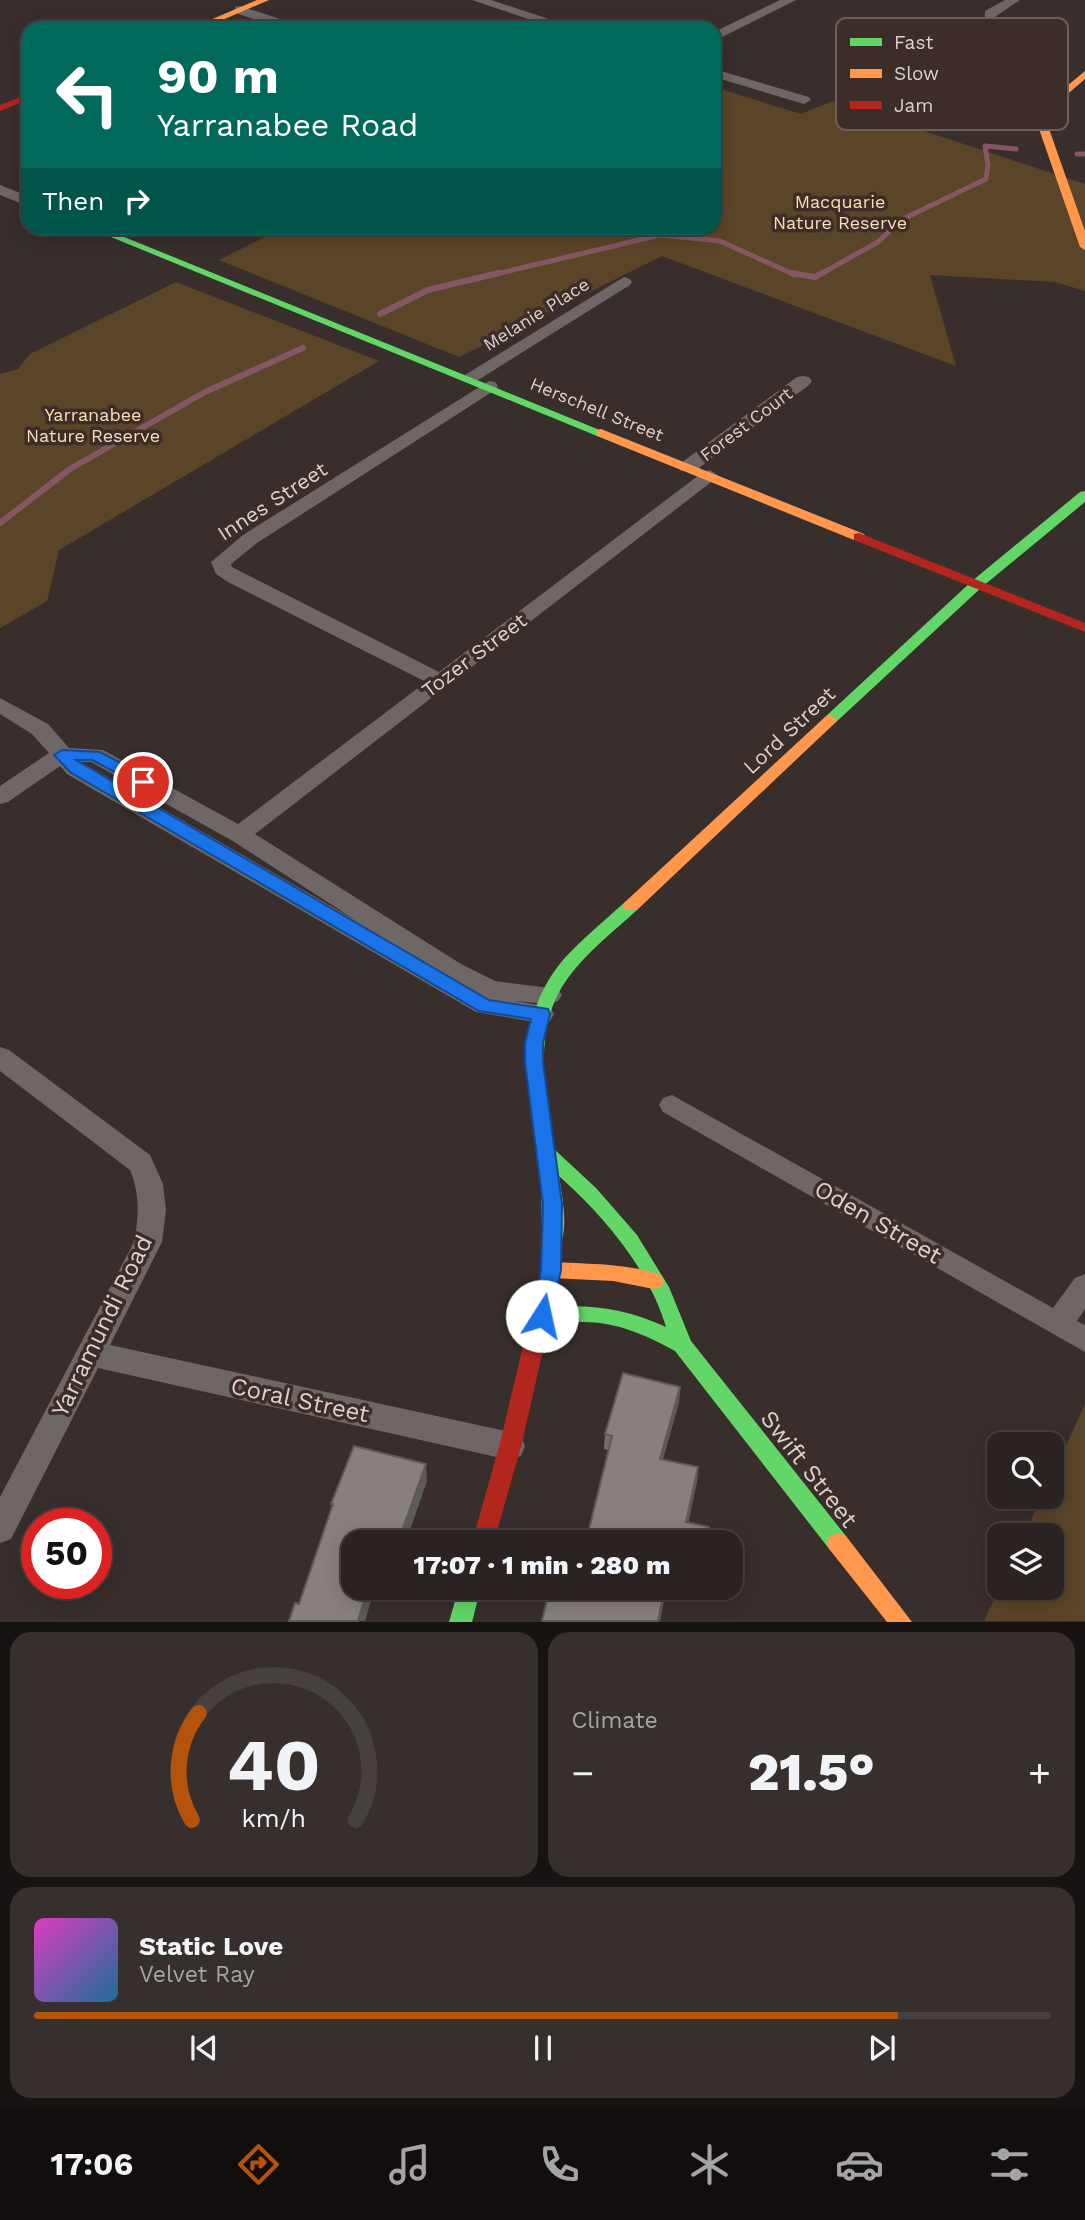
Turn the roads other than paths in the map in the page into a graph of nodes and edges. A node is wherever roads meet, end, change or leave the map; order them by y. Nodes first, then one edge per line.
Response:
1 (265, 0) edge
2 (478, 0) edge
3 (536, 0) edge
4 (790, 0) edge
5 (1014, 0) edge
6 (240, 10) junction
7 (513, 10) junction
8 (990, 14) dead end
9 (213, 21) edge
10 (273, 21) edge
11 (547, 21) edge
12 (721, 34) edge
13 (1085, 74) edge
14 (721, 75) edge
15 (1068, 88) edge
16 (804, 100) dead end
17 (21, 101) edge
18 (0, 108) edge
19 (1044, 130) edge
20 (0, 190) edge
21 (21, 198) edge
22 (112, 235) edge
23 (1085, 247) edge
24 (624, 282) dead end
25 (469, 378) junction
26 (803, 381) dead end
27 (489, 386) junction
28 (688, 467) junction
29 (710, 476) junction
30 (1085, 495) edge
31 (977, 584) junction
32 (1085, 628) edge
33 (441, 681) junction
34 (0, 705) edge
35 (62, 755) junction
36 (0, 797) edge
37 (239, 835) junction
38 (545, 1004) junction
39 (0, 1057) edge
40 (672, 1105) dead end
41 (548, 1155) junction
42 (551, 1270) junction
43 (654, 1281) junction
44 (1085, 1286) edge
45 (542, 1316) junction
46 (1058, 1324) junction
47 (1085, 1340) edge
48 (682, 1345) junction
49 (91, 1353) junction
50 (510, 1446) junction
51 (0, 1529) edge
52 (486, 1530) edge
53 (466, 1600) edge
54 (460, 1622) edge
55 (901, 1622) edge

1 - 6 street
2 - 7 street
3 - 7 street
4 - 12 street
5 - 8 street
6 - 9 street
6 - 10 street
7 - 11 street
13 - 15 street
14 - 16 street
17 - 18 street
19 - 23 street
20 - 21 street
22 - 25 street, Herschell Street
24 - 25 street, Melanie Place
25 - 27 street, Herschell Street
26 - 28 street, Forest Court
27 - 28 street, Herschell Street
27 - 33 street, Innes Street
28 - 29 street, Herschell Street
29 - 31 street, Herschell Street
29 - 33 street, Tozer Street
30 - 31 street, Lord Street
31 - 32 street, Herschell Street
31 - 38 street, Lord Street
33 - 37 street, Tozer Street
34 - 35 street
35 - 36 street
35 - 37 street
35 - 38 street
37 - 38 street
38 - 41 street
39 - 49 street, Yarramundi Road
40 - 46 street, Oden Street
41 - 42 street
41 - 43 street, Swift Street
42 - 43 street
42 - 45 street
43 - 48 street, Swift Street
44 - 46 street
45 - 48 street, Swift Street
45 - 50 street
46 - 47 street, Oden Street
48 - 55 street, Swift Street
49 - 50 street, Coral Street
49 - 51 street, Yarramundi Road
50 - 52 street
53 - 54 street

